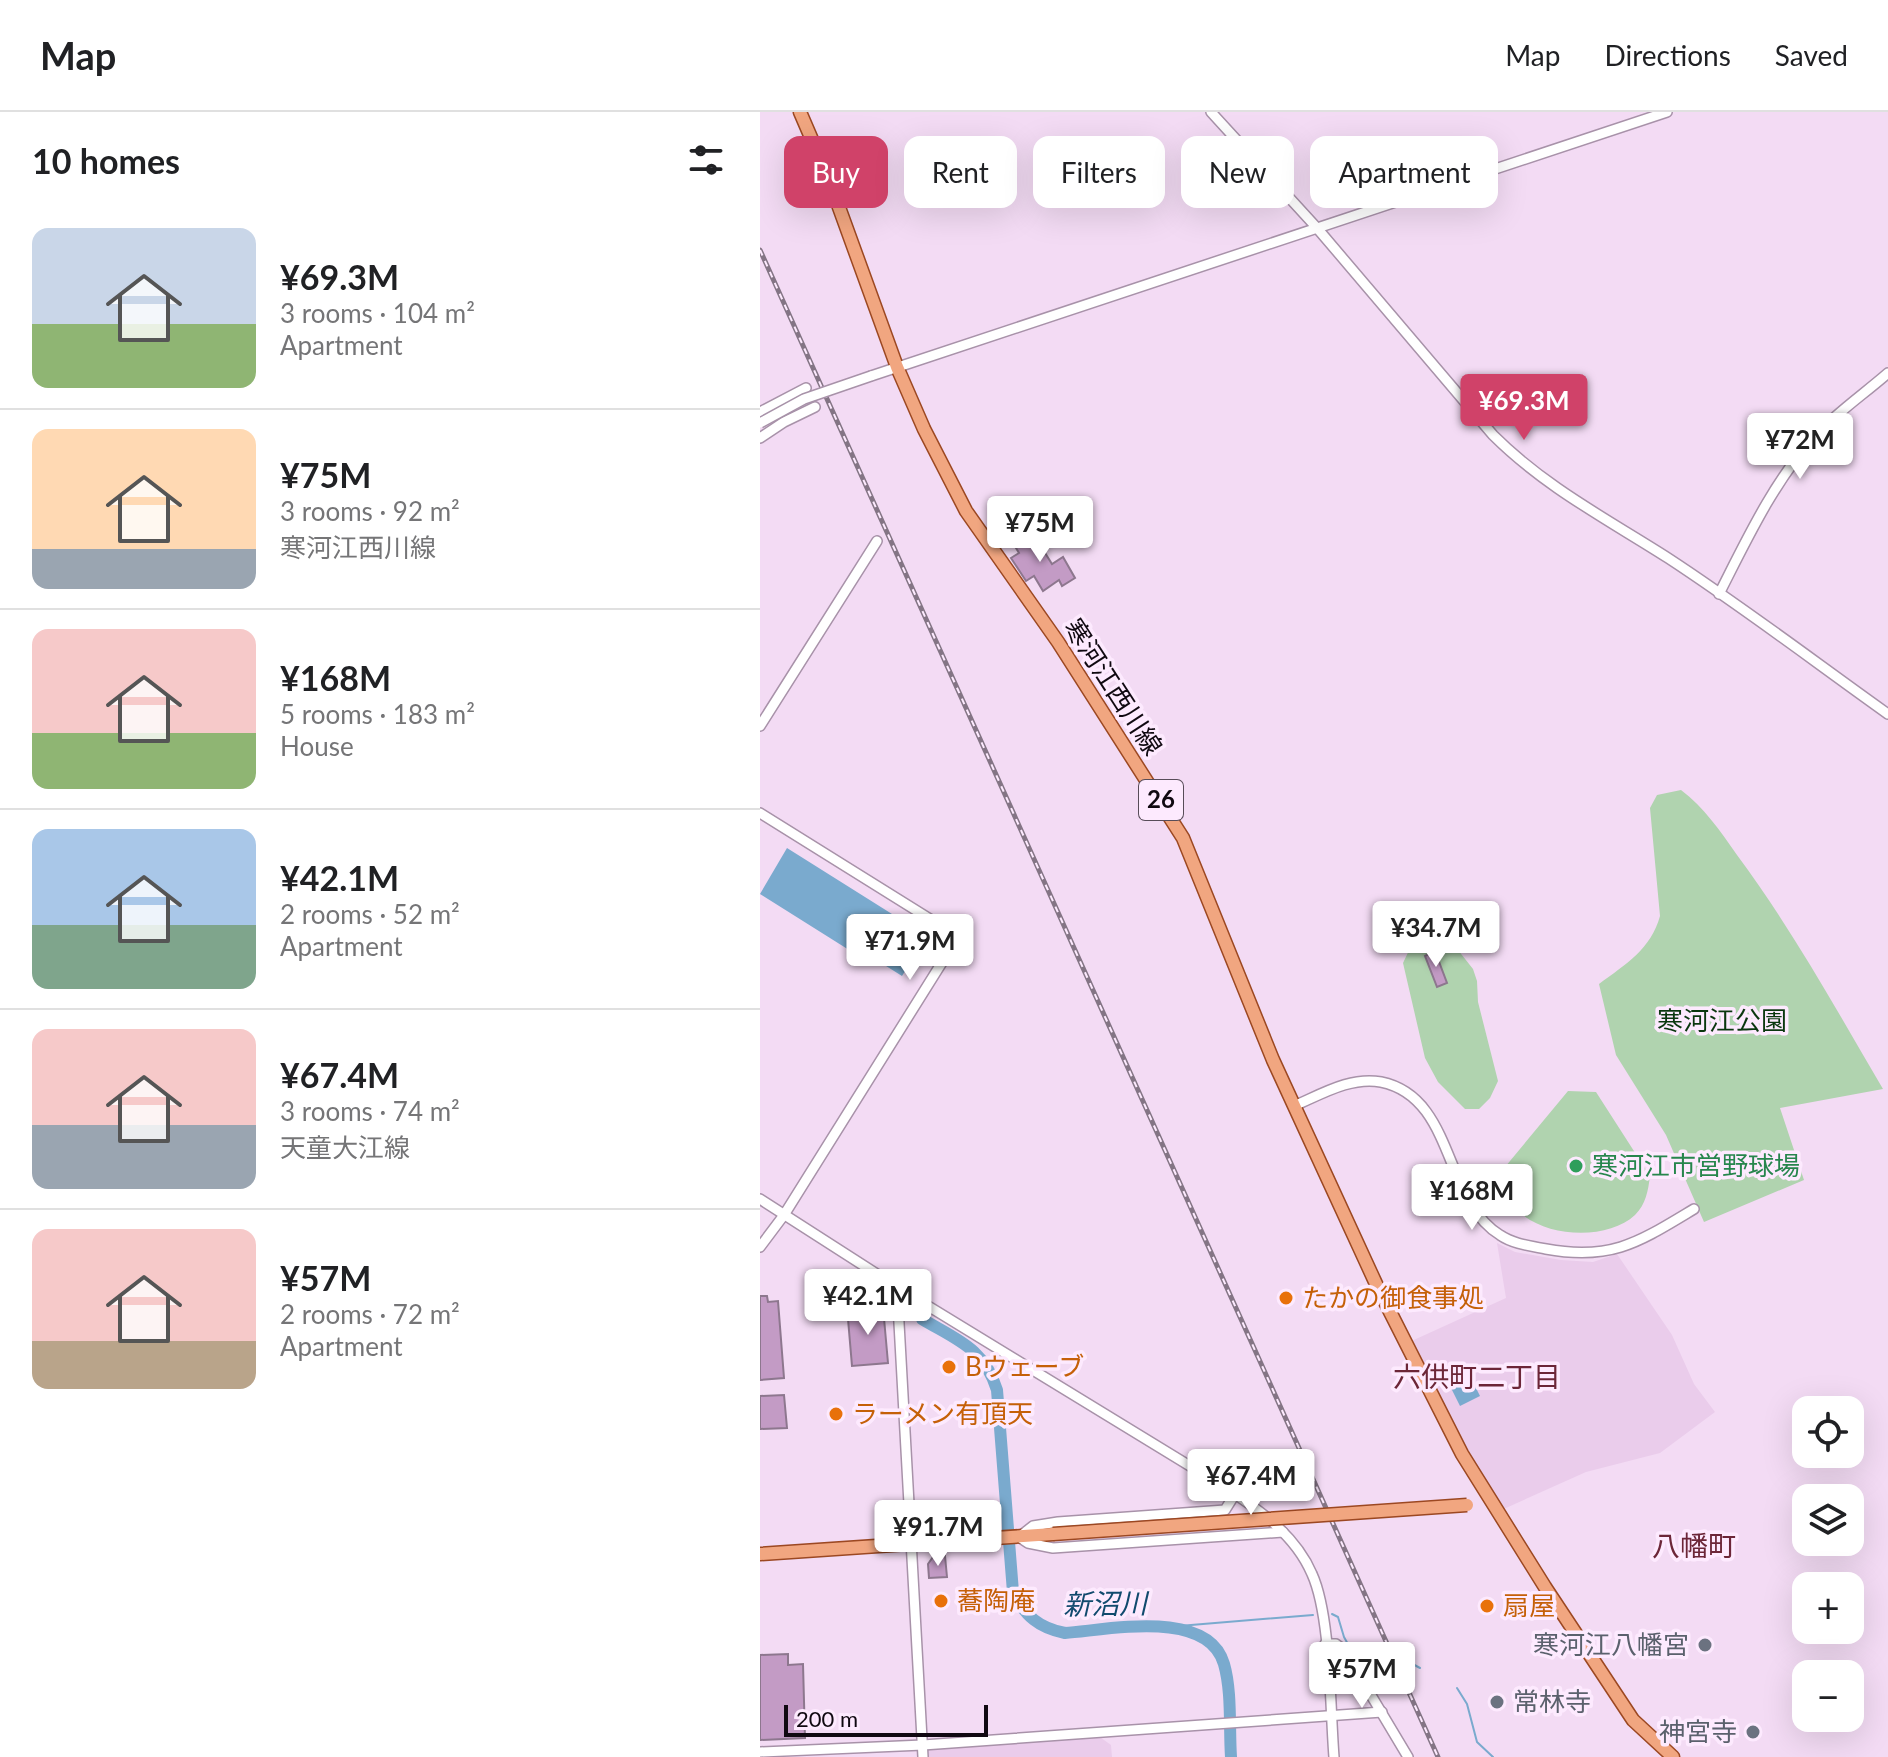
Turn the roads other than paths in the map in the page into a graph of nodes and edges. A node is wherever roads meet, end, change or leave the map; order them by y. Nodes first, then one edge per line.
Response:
1 (800, 112) edge
2 (1211, 112) edge
3 (1667, 112) edge
4 (1317, 228) junction
5 (897, 367) junction
6 (1888, 373) edge
7 (806, 388) dead end
8 (815, 407) dead end
9 (760, 412) edge
10 (760, 423) edge
11 (760, 438) edge
12 (877, 541) dead end
13 (1719, 594) junction
14 (1888, 714) edge
15 (760, 726) edge
16 (760, 813) edge
17 (1294, 1106) junction
18 (760, 1199) edge
19 (1694, 1209) dead end
20 (784, 1215) junction
21 (760, 1247) edge
22 (897, 1287) junction
23 (1235, 1494) junction
24 (1493, 1505) junction
25 (1283, 1532) junction
26 (1012, 1537) junction
27 (911, 1543) junction
28 (760, 1554) edge
29 (1325, 1644) junction
30 (1382, 1712) junction
31 (1330, 1714) junction
32 (923, 1745) junction
33 (760, 1752) edge
34 (923, 1757) edge
35 (1334, 1757) edge
36 (1408, 1757) edge
37 (1673, 1757) edge

1 - 5 main road, 寒河江西川線 / 26
2 - 4 street
3 - 4 street
4 - 5 street
4 - 13 street
5 - 10 street, bridge
5 - 17 main road, 寒河江西川線 / 26
6 - 13 street
7 - 9 street
8 - 11 street
12 - 15 street
13 - 14 street
16 - 20 street
17 - 19 street
17 - 24 main road, 寒河江西川線 / 26
18 - 20 street
20 - 21 street
20 - 22 street
22 - 23 street
22 - 27 street
23 - 25 street
23 - 26 street
24 - 26 main road, bridge
24 - 37 main road, 寒河江西川線
25 - 26 street
25 - 29 street
26 - 27 main road
27 - 28 main road
27 - 32 street
29 - 30 street
29 - 31 street
30 - 31 street
30 - 36 street
31 - 32 street
31 - 35 street
32 - 33 street
32 - 34 street

